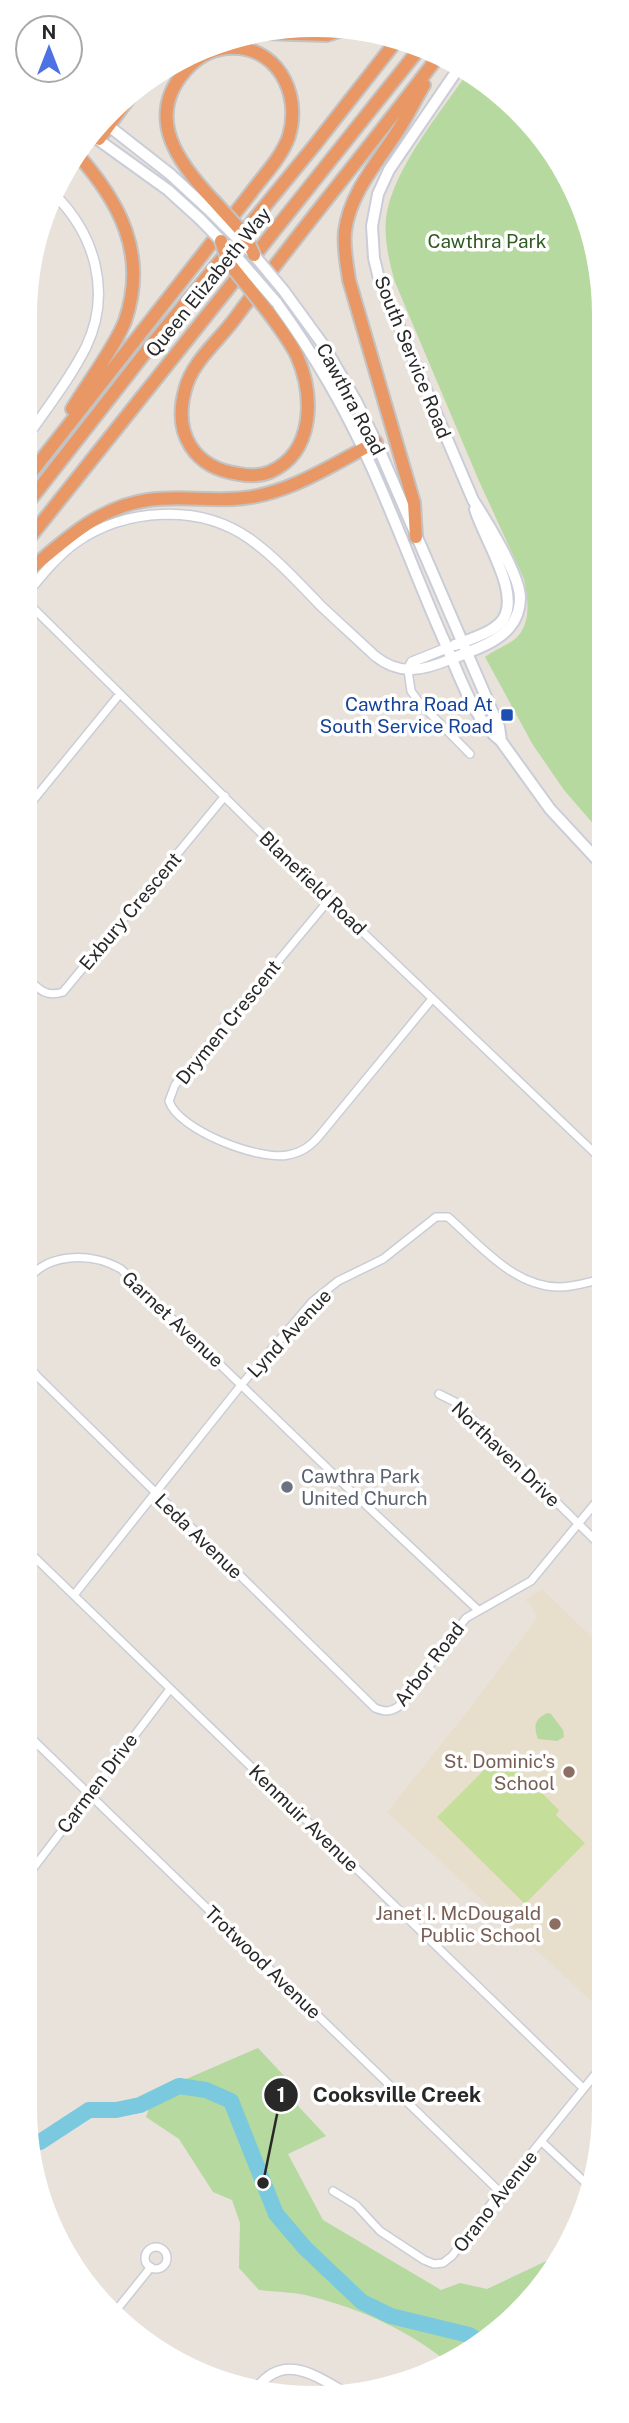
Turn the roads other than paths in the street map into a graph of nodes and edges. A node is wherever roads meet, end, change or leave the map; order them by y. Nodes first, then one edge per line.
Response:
1 (391, 47) edge
2 (234, 48) edge
3 (414, 55) edge
4 (433, 63) edge
5 (435, 64) edge
6 (188, 67) edge
7 (454, 75) edge
8 (110, 127) edge
9 (99, 139) edge
10 (83, 161) edge
11 (61, 201) edge
12 (211, 205) junction
13 (221, 241) joint
14 (254, 255) joint
15 (272, 307) junction
16 (37, 422) edge
17 (376, 442) junction
18 (363, 449) junction
19 (42, 458) junction
20 (37, 465) edge
21 (37, 490) edge
22 (37, 528) edge
23 (416, 537) junction
24 (37, 563) edge
25 (37, 582) edge
26 (37, 612) edge
27 (464, 648) junction
28 (449, 654) junction
29 (408, 670) junction
30 (119, 695) junction
31 (501, 741) junction
32 (470, 754) dead end
33 (37, 796) edge
34 (225, 796) junction
35 (592, 854) edge
36 (329, 900) junction
37 (37, 987) edge
38 (432, 999) junction
39 (592, 1151) edge
40 (37, 1269) edge
41 (592, 1281) edge
42 (37, 1376) edge
43 (242, 1384) junction
44 (439, 1394) dead end
45 (155, 1492) junction
46 (592, 1508) edge
47 (579, 1524) junction
48 (592, 1537) edge
49 (37, 1560) edge
50 (74, 1595) junction
51 (478, 1610) junction
52 (170, 1689) junction
53 (376, 1708) joint
54 (37, 1744) edge
55 (88, 1793) junction
56 (37, 1863) edge
57 (592, 2078) edge
58 (583, 2088) junction
59 (542, 2142) junction
60 (583, 2180) edge
61 (333, 2191) dead end
62 (500, 2192) junction
63 (150, 2267) dead end
64 (119, 2306) edge
65 (262, 2381) edge
66 (333, 2386) edge

1 - 21 highway, Queen Elizabeth Way
2 - 19 highway
3 - 22 highway, Queen Elizabeth Way
4 - 15 highway
5 - 23 highway
6 - 12 highway
7 - 27 main road, South Service Road
8 - 12 main road
9 - 13 main road, bridge
10 - 19 highway
11 - 16 street
12 - 14 highway, bridge
13 - 15 highway, bridge
14 - 17 main road, Cawthra Road, bridge
15 - 18 main road, Cawthra Road
17 - 18 highway
17 - 23 main road, Cawthra Road
18 - 24 highway
18 - 28 main road, Cawthra Road
19 - 20 highway
23 - 27 main road, Cawthra Road
25 - 29 street
26 - 30 street, Blanefield Road
27 - 28 main road, South Service Road
27 - 31 main road, Cawthra Road
28 - 29 street, South Service Road
28 - 31 main road, Cawthra Road
29 - 32 street
30 - 33 street
30 - 34 street, Blanefield Road
31 - 35 main road, Cawthra Road
34 - 36 street, Blanefield Road
34 - 37 street, Exbury Crescent
36 - 38 street, Blanefield Road
36 - 38 street, Drymen Crescent
38 - 39 street, Blanefield Road
40 - 43 street, Garnet Avenue
41 - 43 street, Lynd Avenue
42 - 45 street, Leda Avenue
43 - 45 street, Lynd Avenue
43 - 51 street, Garnet Avenue
44 - 47 street, Northaven Drive
45 - 50 street, Lynd Avenue
45 - 53 street, Leda Avenue
46 - 47 street, Arbor Road
47 - 48 street, Northaven Drive
47 - 51 street, Arbor Road
49 - 50 street, Kenmuir Avenue
50 - 52 street, Kenmuir Avenue
51 - 53 street, Arbor Road
52 - 55 street, Carmen Drive
52 - 58 street, Kenmuir Avenue
54 - 55 street, Trotwood Avenue
55 - 56 street, Carmen Drive
55 - 62 street, Trotwood Avenue
57 - 58 street, Orano Avenue
58 - 59 street, Orano Avenue
59 - 60 street
59 - 62 street, Orano Avenue
61 - 62 street, Orano Avenue
63 - 64 street
65 - 66 street

